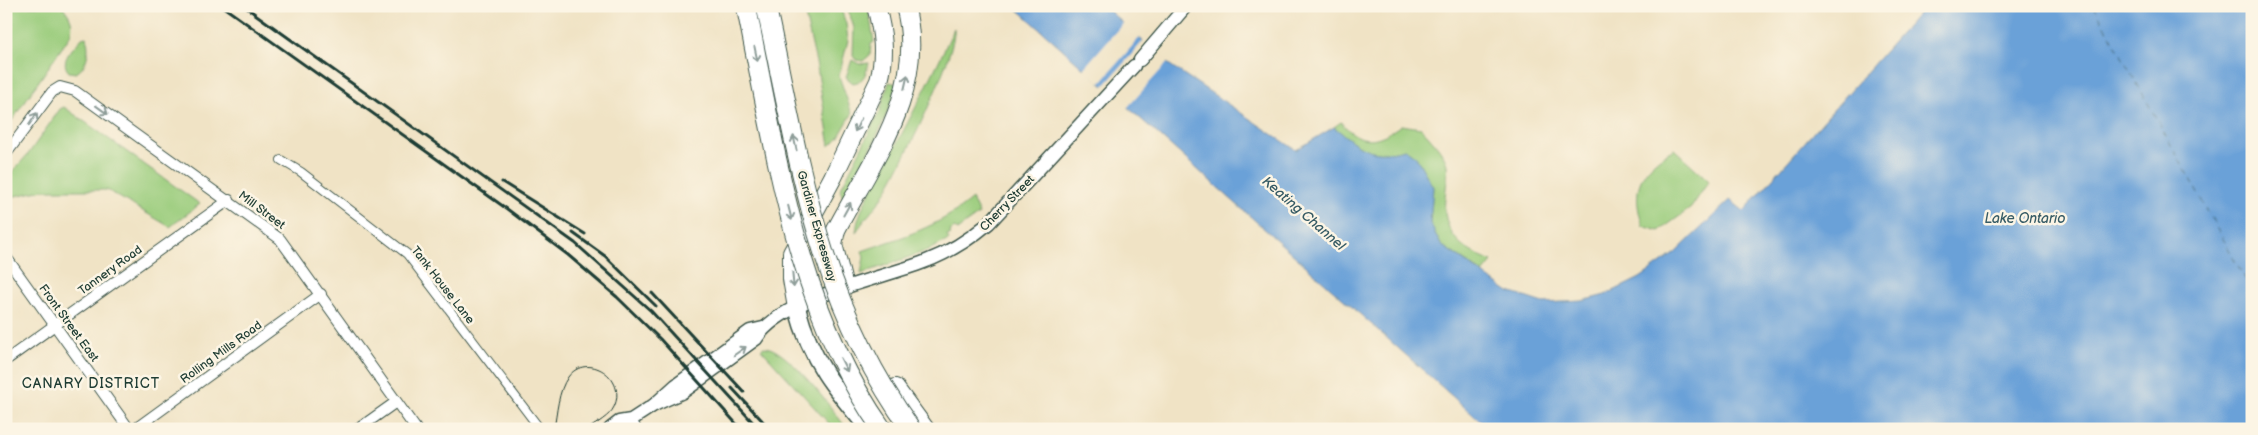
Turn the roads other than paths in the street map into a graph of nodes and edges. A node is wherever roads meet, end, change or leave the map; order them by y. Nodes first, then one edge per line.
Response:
1 (746, 6) edge
2 (766, 6) edge
3 (876, 6) edge
4 (905, 6) edge
5 (1186, 6) edge
6 (6, 154) edge
7 (281, 160) dead end
8 (229, 200) junction
9 (6, 257) edge
10 (845, 288) junction
11 (321, 294) junction
12 (797, 308) junction
13 (55, 325) junction
14 (6, 360) edge
15 (396, 402) junction
16 (631, 426) edge
17 (129, 429) edge
18 (135, 429) edge
19 (358, 429) edge
20 (416, 429) edge
21 (540, 429) edge
22 (610, 429) edge
23 (869, 429) edge
24 (882, 429) edge
25 (911, 429) edge
26 (925, 429) edge

1 -> 24 highway, Gardiner Expressway, bridge
25 -> 2 highway, Gardiner Expressway, bridge
3 -> 12 highway
10 -> 4 highway
5 - 10 street, Cherry Street
6 -> 8 street, Mill Street
7 - 21 street, Tank House Lane
8 - 11 street, Mill Street
8 - 13 street, Tannery Road
9 - 13 street, Front Street East
10 - 12 street, Cherry Street
10 - 26 highway
11 - 15 street, Mill Street
11 - 18 street, Rolling Mills Road
12 - 16 street, Cherry Street
12 - 23 main road
13 - 14 street, Tannery Road
13 - 17 street, Front Street East
15 - 19 street
15 - 20 street, Mill Street
16 - 22 street, Cherry Street

